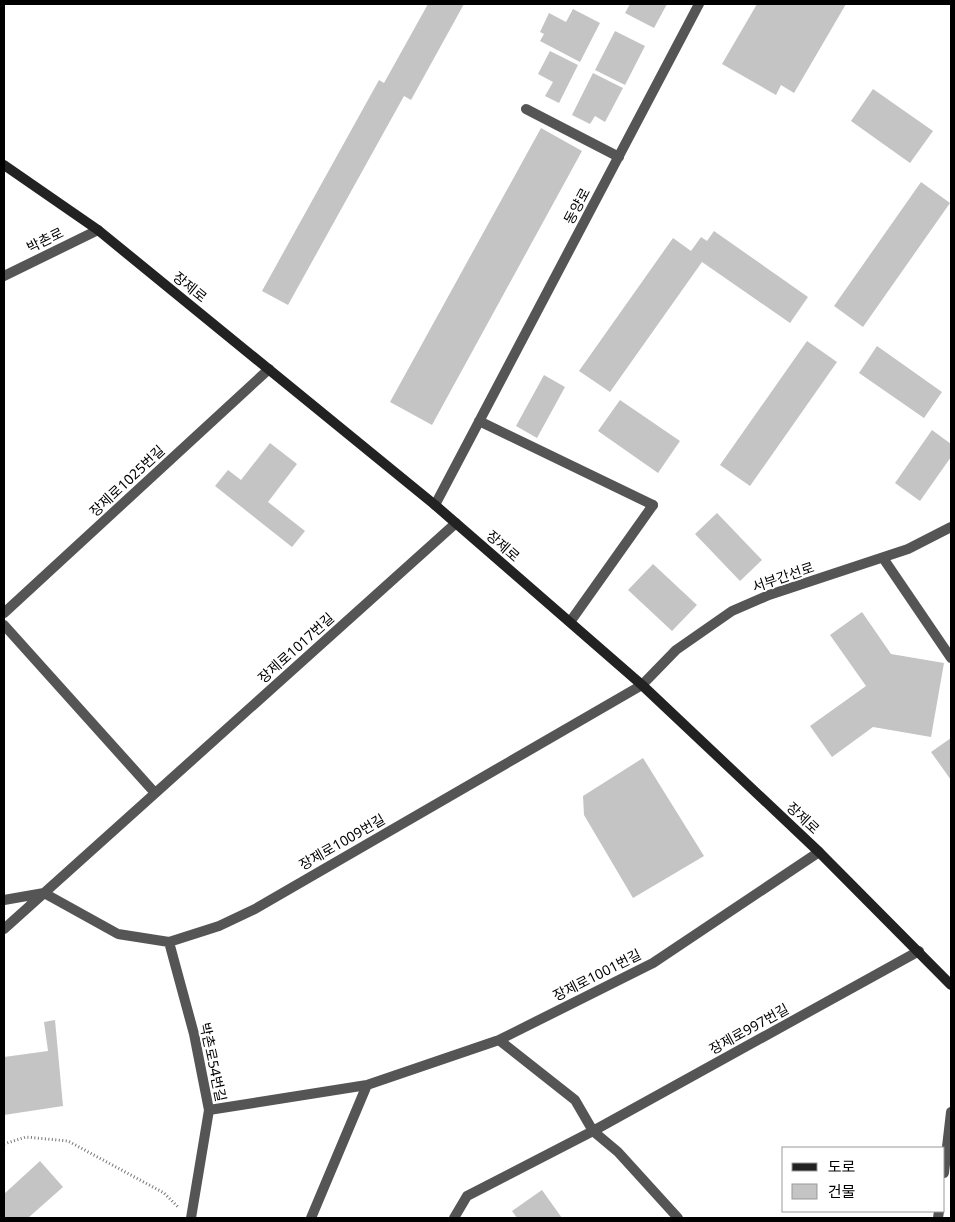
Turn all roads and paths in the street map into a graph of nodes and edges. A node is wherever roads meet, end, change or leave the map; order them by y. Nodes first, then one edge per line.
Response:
1 (699, 4) edge
2 (526, 109) dead end
3 (619, 157) junction
4 (4, 165) edge
5 (98, 230) junction
6 (4, 276) edge
7 (269, 369) junction
8 (479, 422) junction
9 (435, 505) junction
10 (456, 523) junction
11 (951, 527) edge
12 (883, 558) junction
13 (4, 613) edge
14 (570, 622) junction
15 (4, 625) edge
16 (951, 658) edge
17 (642, 685) junction
18 (155, 793) junction
19 (819, 852) junction
20 (44, 893) junction
21 (4, 900) edge
22 (4, 929) edge
23 (169, 942) junction
24 (919, 951) junction
25 (951, 985) edge
26 (499, 1040) junction
27 (367, 1085) junction
28 (209, 1110) junction
29 (951, 1112) edge
30 (593, 1131) junction
31 (4, 1144) edge
32 (945, 1164) edge
33 (187, 1215) edge
34 (311, 1218) edge
35 (454, 1218) edge
36 (678, 1218) edge

1 - 3 street, 동양로
2 - 3 street
3 - 8 street, 동양로
4 - 5 main road, 장제로
5 - 6 street, 박촌로
5 - 7 main road, 장제로
7 - 9 main road, 장제로
7 - 13 street, 장제로1025번길
8 - 9 street, 동양로
8 - 14 street
9 - 10 main road, 장제로
10 - 14 main road, 장제로
10 - 18 street, 장제로1017번길
11 - 12 street, 서부간선로
12 - 16 street
12 - 17 street, 서부간선로
14 - 17 main road, 장제로
15 - 18 street
17 - 19 main road, 장제로
17 - 23 street, 장제로1009번길
18 - 20 street, 장제로1017번길
19 - 24 main road, 장제로
19 - 26 street, 장제로1001번길
20 - 21 street
20 - 22 street, 장제로1017번길
20 - 23 street, 장제로1009번길
23 - 28 street, 박촌로54번길
24 - 25 main road, 장제로
24 - 30 street, 장제로997번길
26 - 27 street, 장제로1001번길
26 - 30 street
27 - 28 street, 장제로1001번길
27 - 34 street
28 - 33 street, 박촌로54번길
29 - 32 street
30 - 35 street, 장제로997번길
30 - 36 street
31 - 33 path

